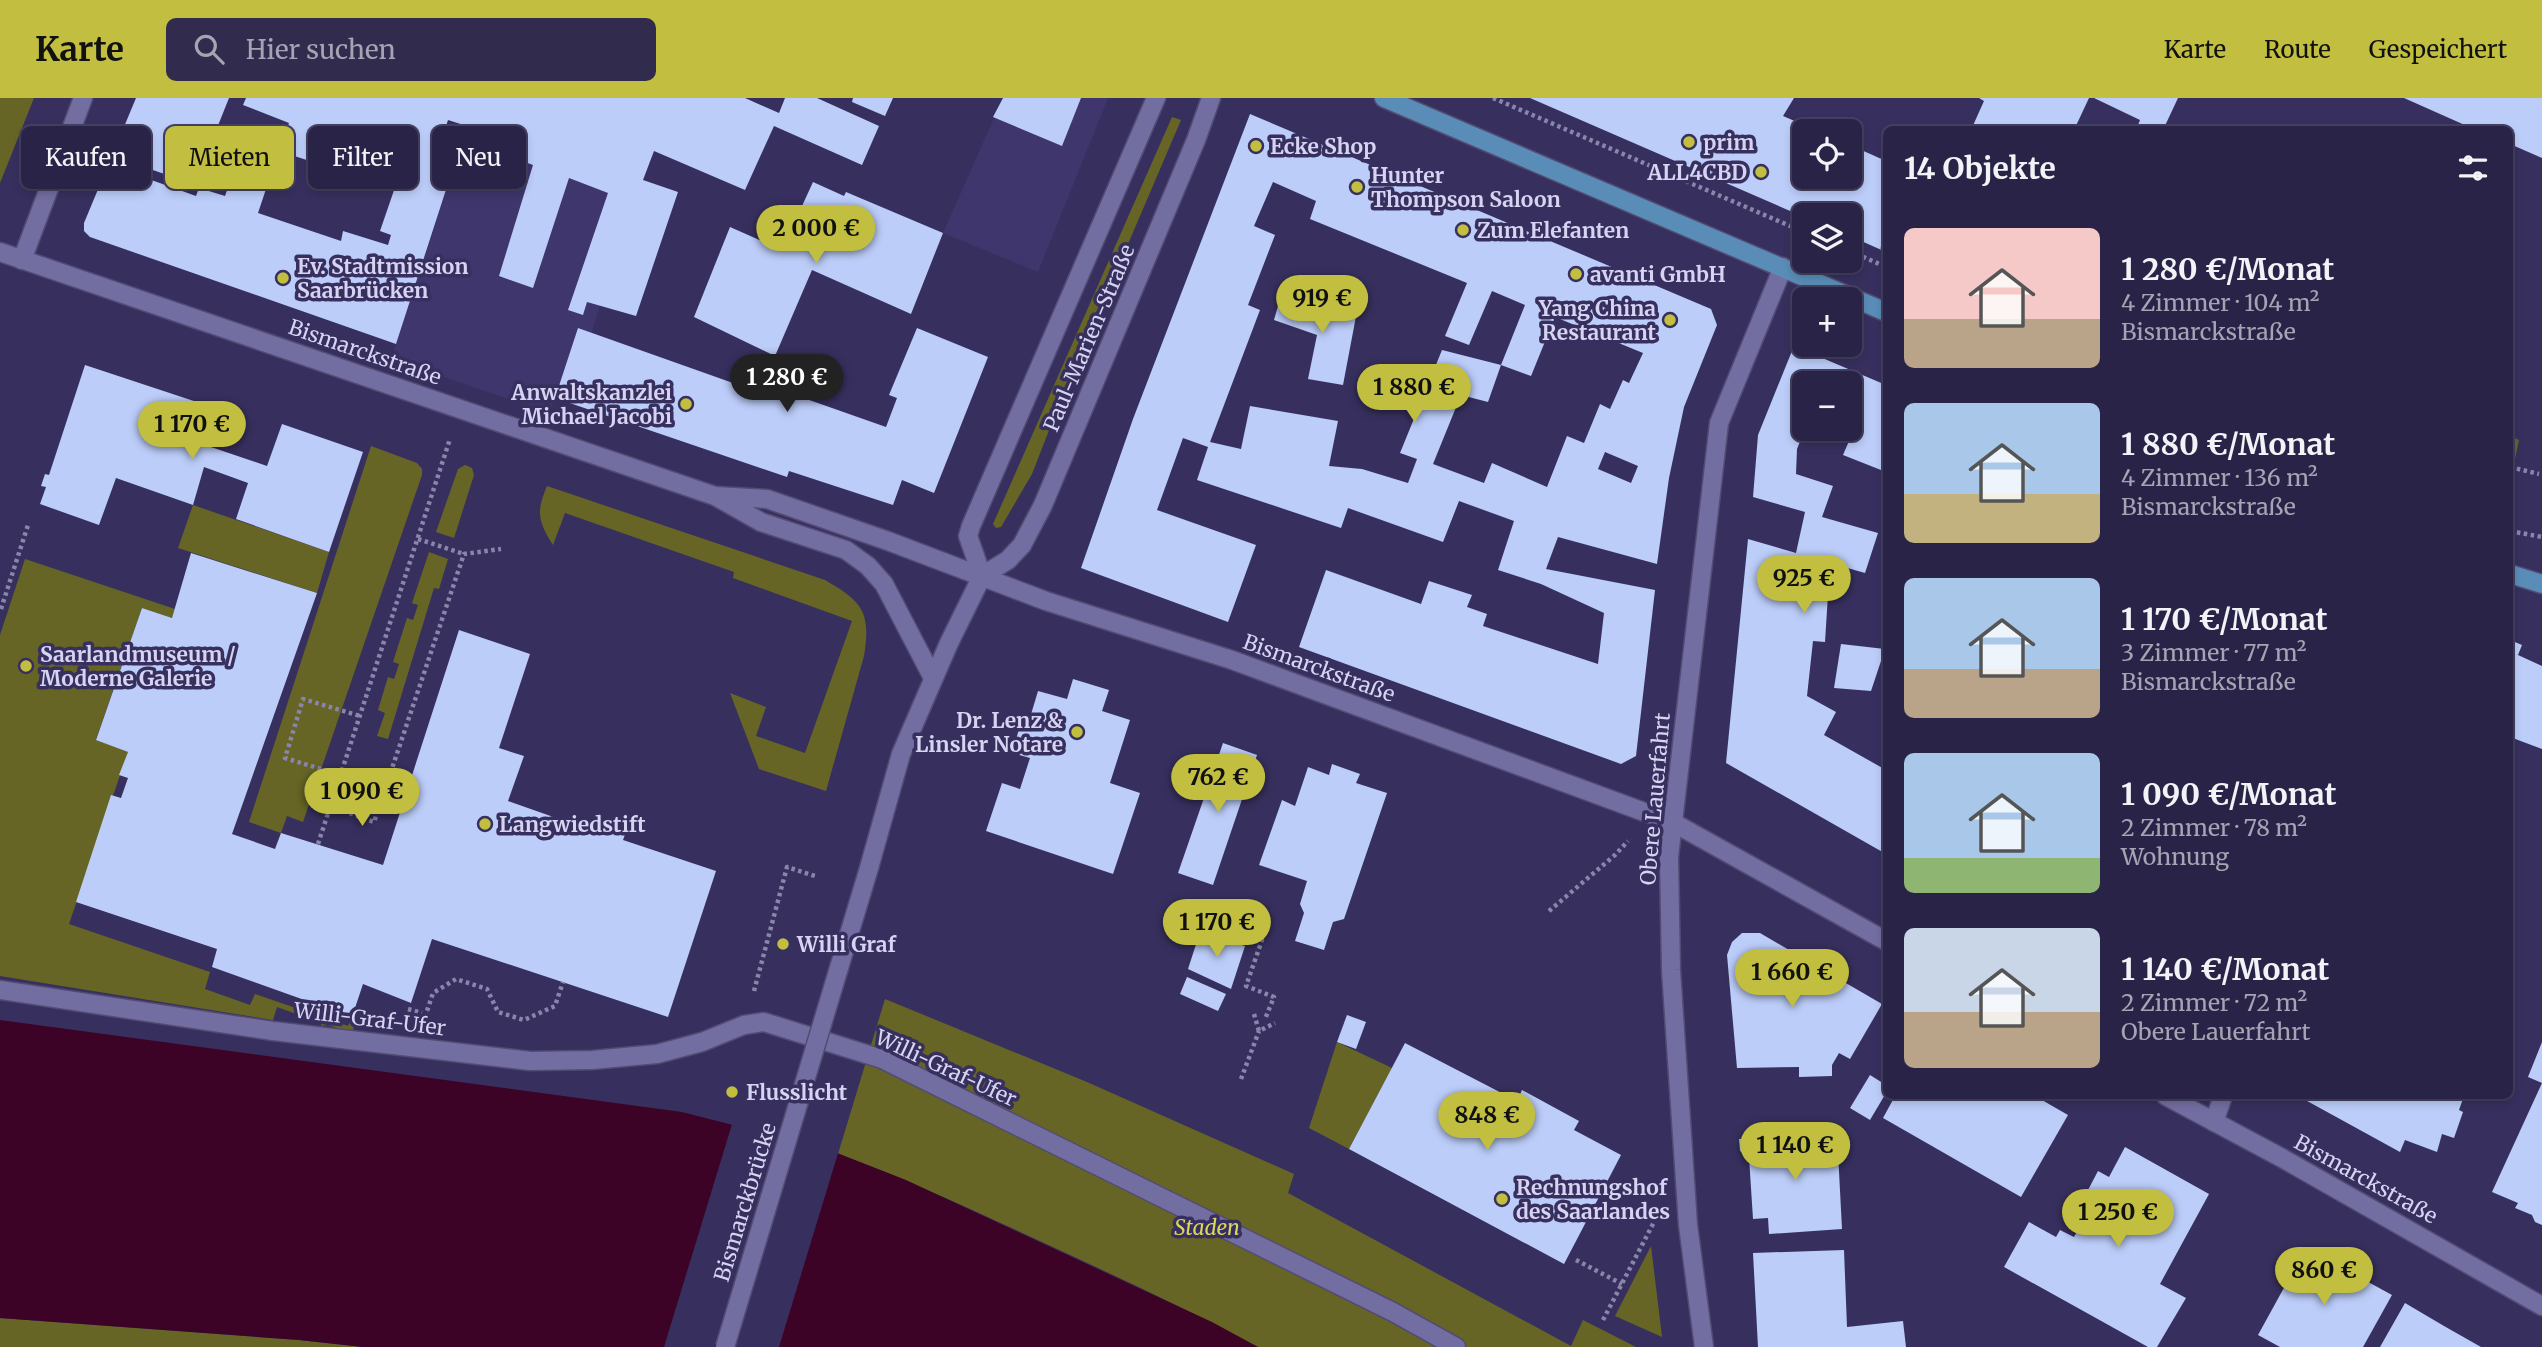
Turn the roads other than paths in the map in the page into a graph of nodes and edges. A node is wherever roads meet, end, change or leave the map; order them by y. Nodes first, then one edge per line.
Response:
1 (83, 98) edge
2 (1156, 98) edge
3 (1211, 98) edge
4 (1384, 98) edge
5 (0, 252) edge
6 (22, 260) junction
7 (1783, 267) junction
8 (1883, 311) edge
9 (715, 496) junction
10 (2513, 575) edge
11 (982, 576) junction
12 (2542, 584) edge
13 (933, 678) junction
14 (1674, 822) junction
15 (1883, 939) edge
16 (0, 990) edge
17 (2172, 1099) edge
18 (2221, 1099) edge
19 (2214, 1122) junction
20 (2542, 1306) edge
21 (725, 1347) edge
22 (1456, 1347) edge
23 (1703, 1347) edge

1 - 6 street
2 - 11 street, Paul-Marien-Straße
3 - 11 street, Paul-Marien-Straße
4 - 7 main road
5 - 6 street, Bismarckstraße
6 - 9 street, Bismarckstraße
7 - 8 main road
7 - 14 street, Obere Lauerfahrt
9 - 11 street, Bismarckstraße
9 - 13 street, Bismarckstraße
10 - 12 main road
11 - 13 street
11 - 14 street, Bismarckstraße
13 - 21 street, Bismarckbrücke, bridge
14 - 15 street, Bismarckstraße
14 - 23 street, Obere Lauerfahrt
16 - 22 street, Willi-Graf-Ufer
17 - 19 street, Bismarckstraße
18 - 19 street
19 - 20 street, Bismarckstraße

